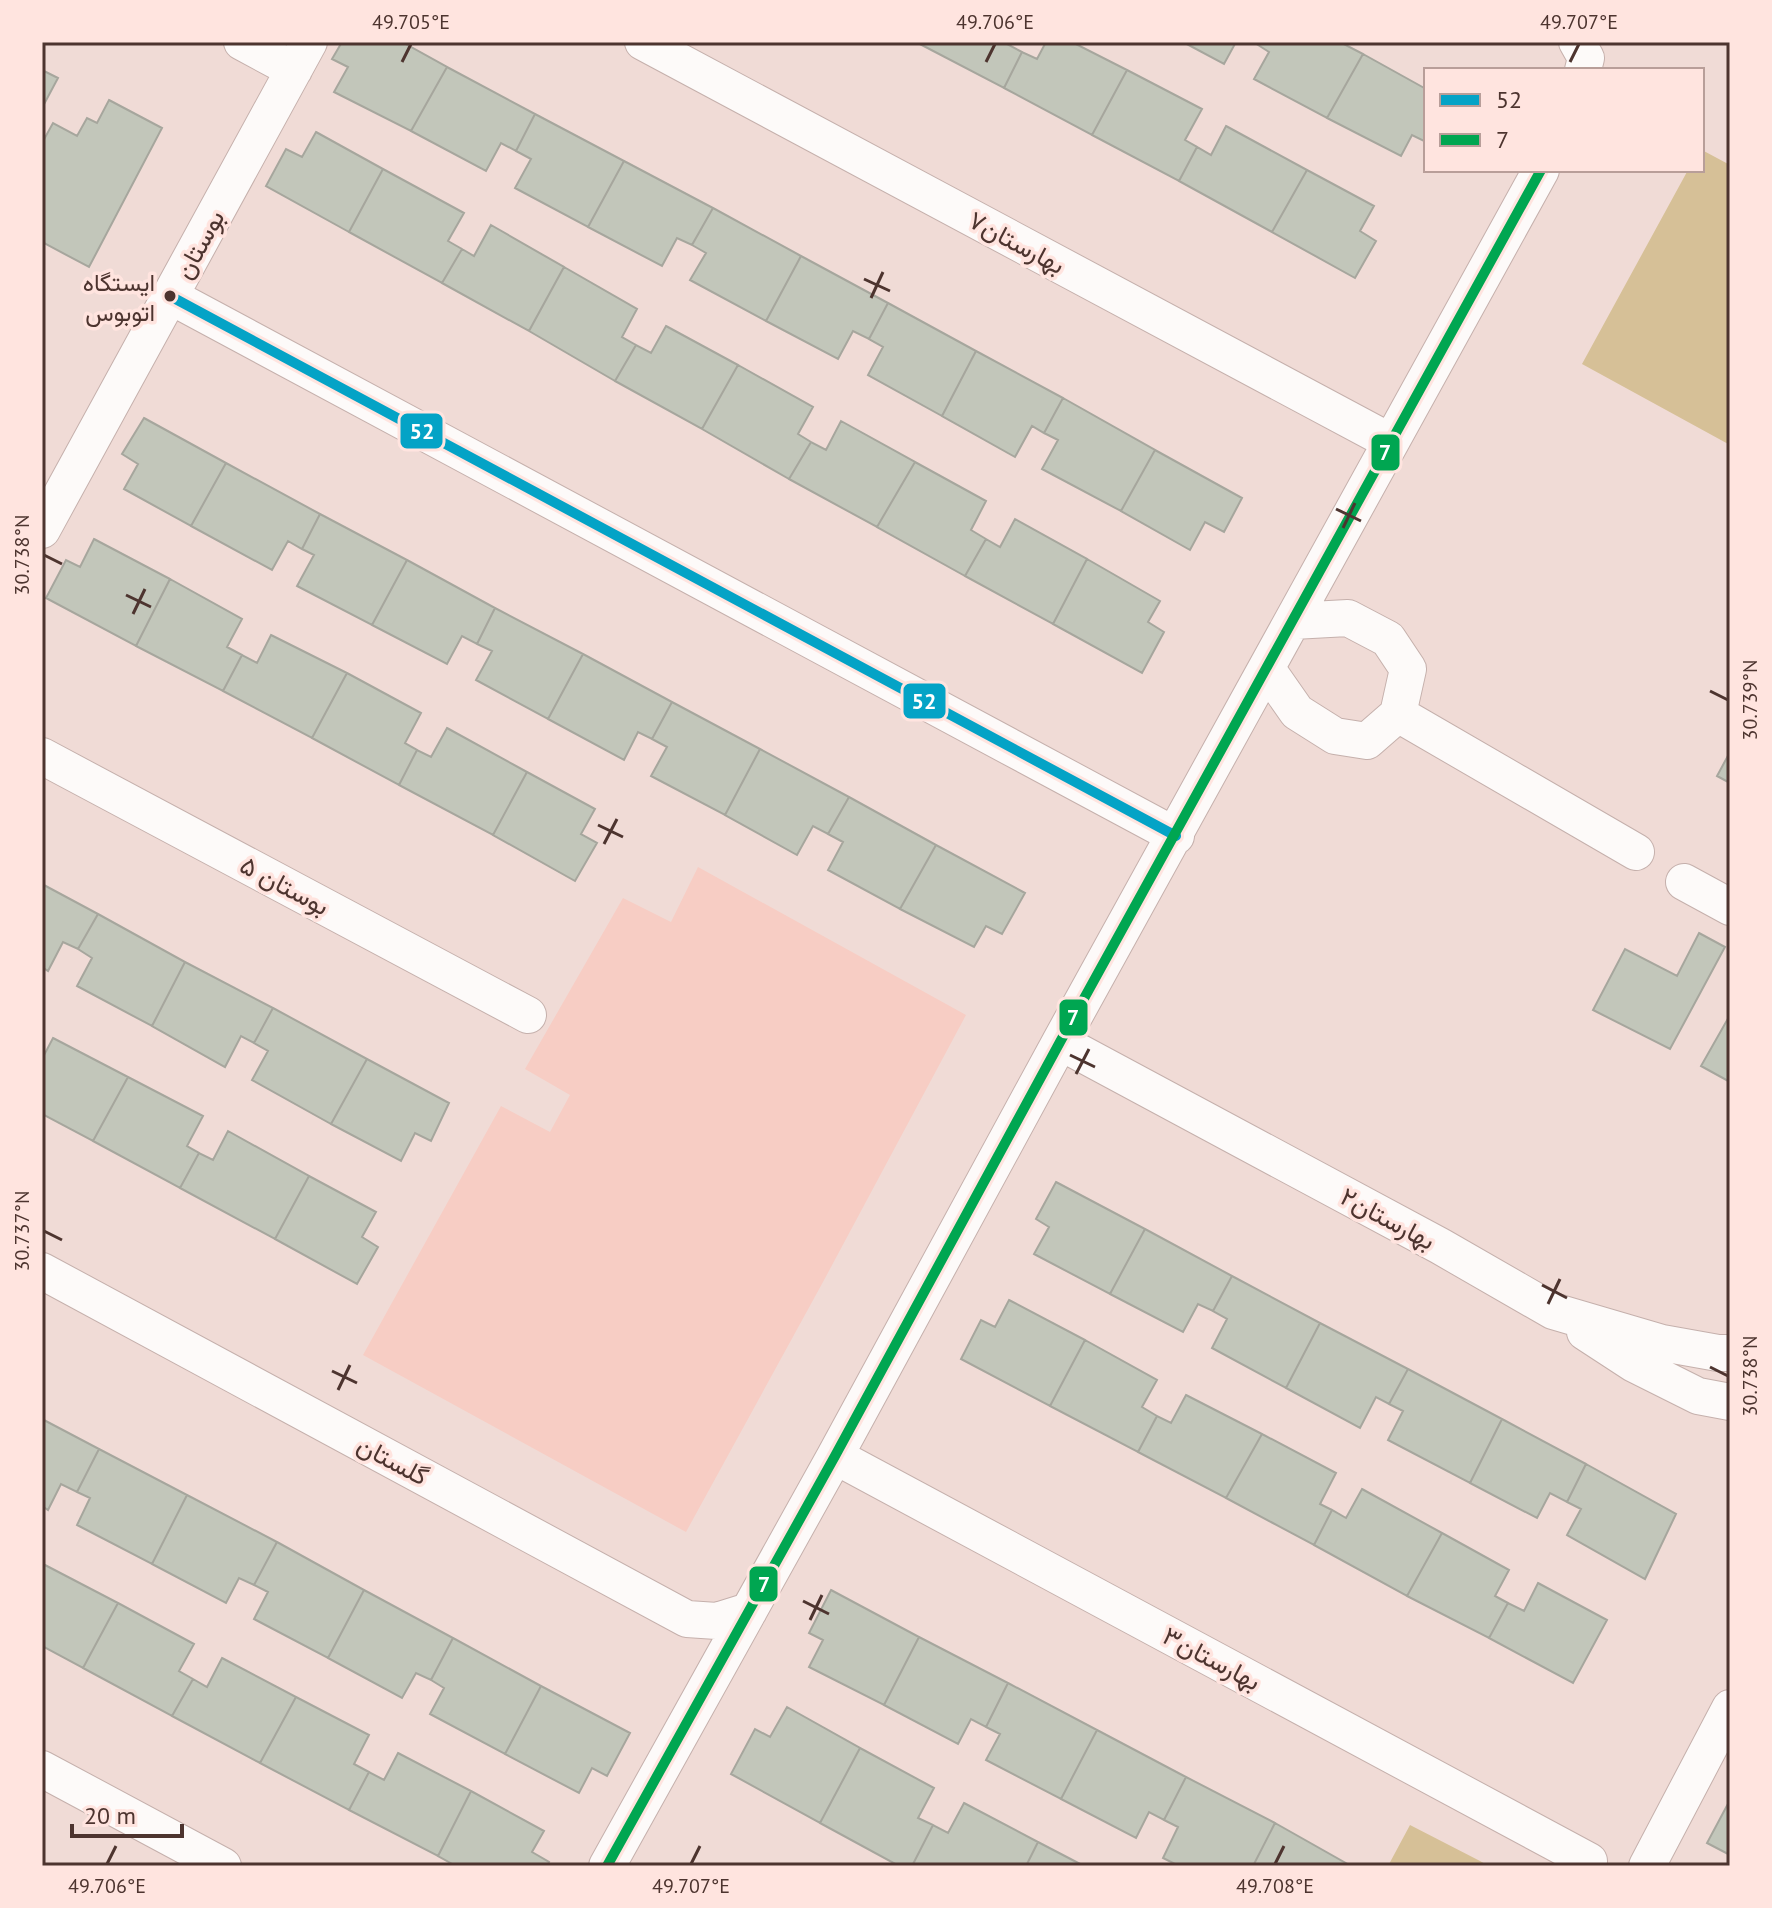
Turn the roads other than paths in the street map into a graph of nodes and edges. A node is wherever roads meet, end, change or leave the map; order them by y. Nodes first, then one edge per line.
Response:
1 (242, 42) edge
2 (643, 42) edge
3 (1577, 42) edge
4 (302, 56) edge
5 (1584, 68) edge
6 (1540, 172) edge
7 (170, 296) junction
8 (1391, 442) junction
9 (56, 470) edge
10 (42, 530) edge
11 (1293, 621) junction
12 (1267, 669) junction
13 (1398, 714) junction
14 (42, 756) edge
15 (1176, 836) junction
16 (1636, 852) dead end
17 (1684, 882) dead end
18 (1730, 907) edge
19 (528, 1015) dead end
20 (1060, 1042) junction
21 (42, 1271) edge
22 (1553, 1311) junction
23 (1730, 1353) edge
24 (1730, 1402) edge
25 (835, 1456) junction
26 (749, 1611) junction
27 (1730, 1708) edge
28 (42, 1769) edge
29 (1589, 1861) dead end
30 (618, 1862) edge
31 (223, 1866) edge
32 (1647, 1866) edge

1 - 4 street
2 - 8 street, بهارستان۷
3 - 5 street
4 - 7 street, بوستان
6 - 8 street
7 - 9 street, بوستان
7 - 15 street
8 - 11 street
9 - 10 street, بوستان
11 - 12 street
11 - 13 street
12 - 13 street
12 - 15 street
13 - 16 street
14 - 19 street, بوستان ۵
15 - 20 street
17 - 18 street
20 - 22 street, بهارستان۲
20 - 25 street
21 - 26 street, گلستان
22 - 23 street, بهارستان۲
22 - 24 street
25 - 26 street
25 - 29 street, بهارستان۳
26 - 30 street
27 - 32 street
28 - 31 street

